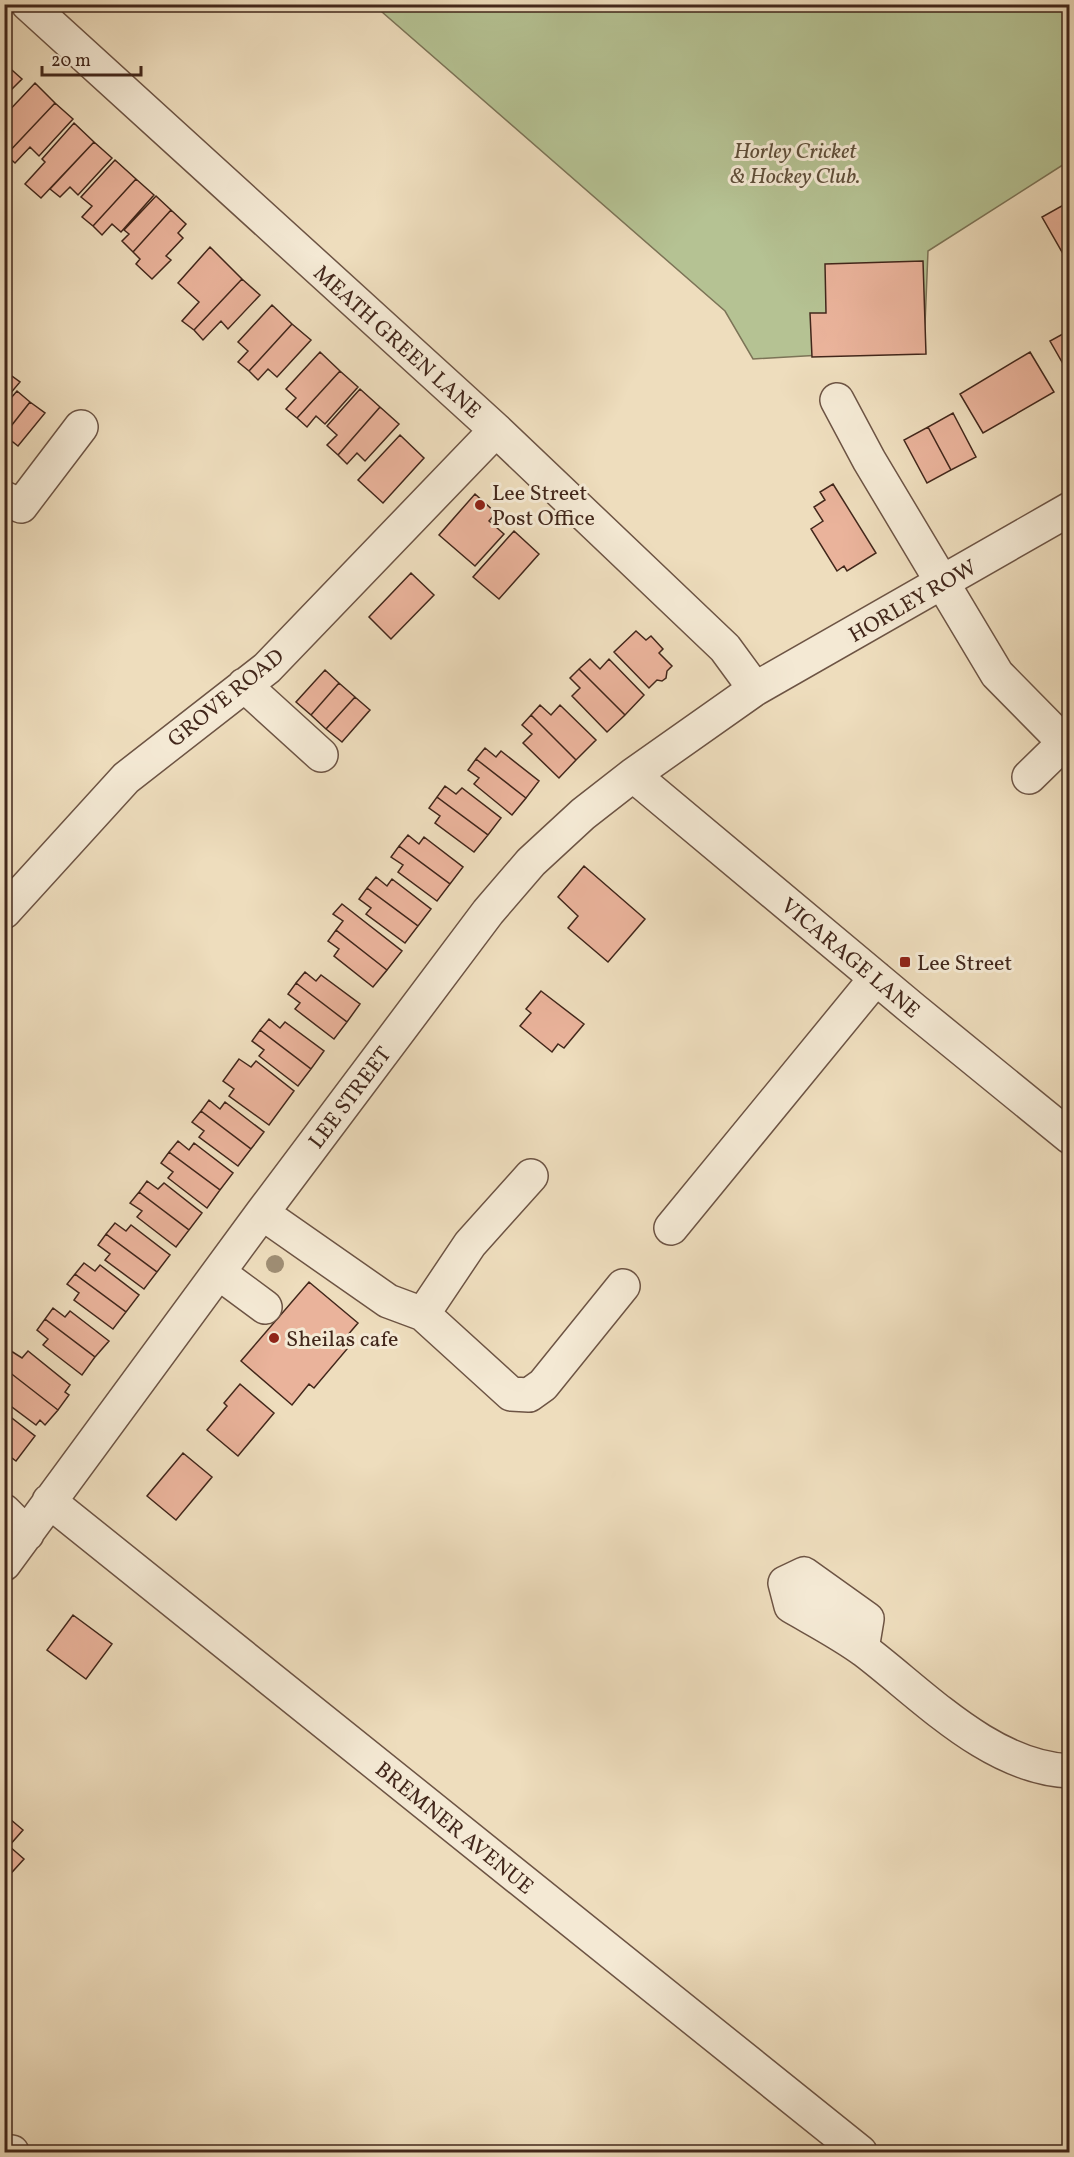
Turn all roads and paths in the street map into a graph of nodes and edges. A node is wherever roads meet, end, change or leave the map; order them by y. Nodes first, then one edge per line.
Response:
1 (28, 4) edge
2 (837, 400) dead end
3 (81, 427) dead end
4 (496, 430) junction
5 (13, 502) edge
6 (1070, 509) edge
7 (944, 582) junction
8 (244, 685) junction
9 (755, 690) junction
10 (1067, 740) edge
11 (321, 755) dead end
12 (633, 775) junction
13 (1029, 777) dead end
14 (5, 912) edge
15 (876, 978) junction
16 (1070, 1137) edge
17 (531, 1176) dead end
18 (262, 1213) junction
19 (671, 1228) dead end
20 (219, 1273) junction
21 (623, 1286) dead end
22 (265, 1307) dead end
23 (423, 1314) junction
24 (49, 1501) junction
25 (16, 1522) edge
26 (4, 1564) edge
27 (862, 1649) dead end
28 (1070, 1771) edge
29 (4, 2151) edge
30 (12, 2152) edge
31 (860, 2152) edge

1 - 4 street, MEATH GREEN LANE
2 - 7 street
3 - 5 street
4 - 8 street, GROVE ROAD
4 - 9 street, MEATH GREEN LANE
6 - 7 street, HORLEY ROW
7 - 9 street, HORLEY ROW
7 - 10 street
8 - 11 street
8 - 14 street, GROVE ROAD
9 - 12 street, LEE STREET
10 - 13 street
12 - 15 street, VICARAGE LANE
12 - 18 street, LEE STREET
15 - 16 street, VICARAGE LANE
15 - 19 street
17 - 23 street
18 - 20 street, LEE STREET
18 - 23 street
20 - 22 street
20 - 24 street, LEE STREET
21 - 23 street
24 - 25 street, LEE STREET
24 - 31 street, BREMNER AVENUE
25 - 26 street, LEE STREET
27 - 28 street
29 - 30 street

